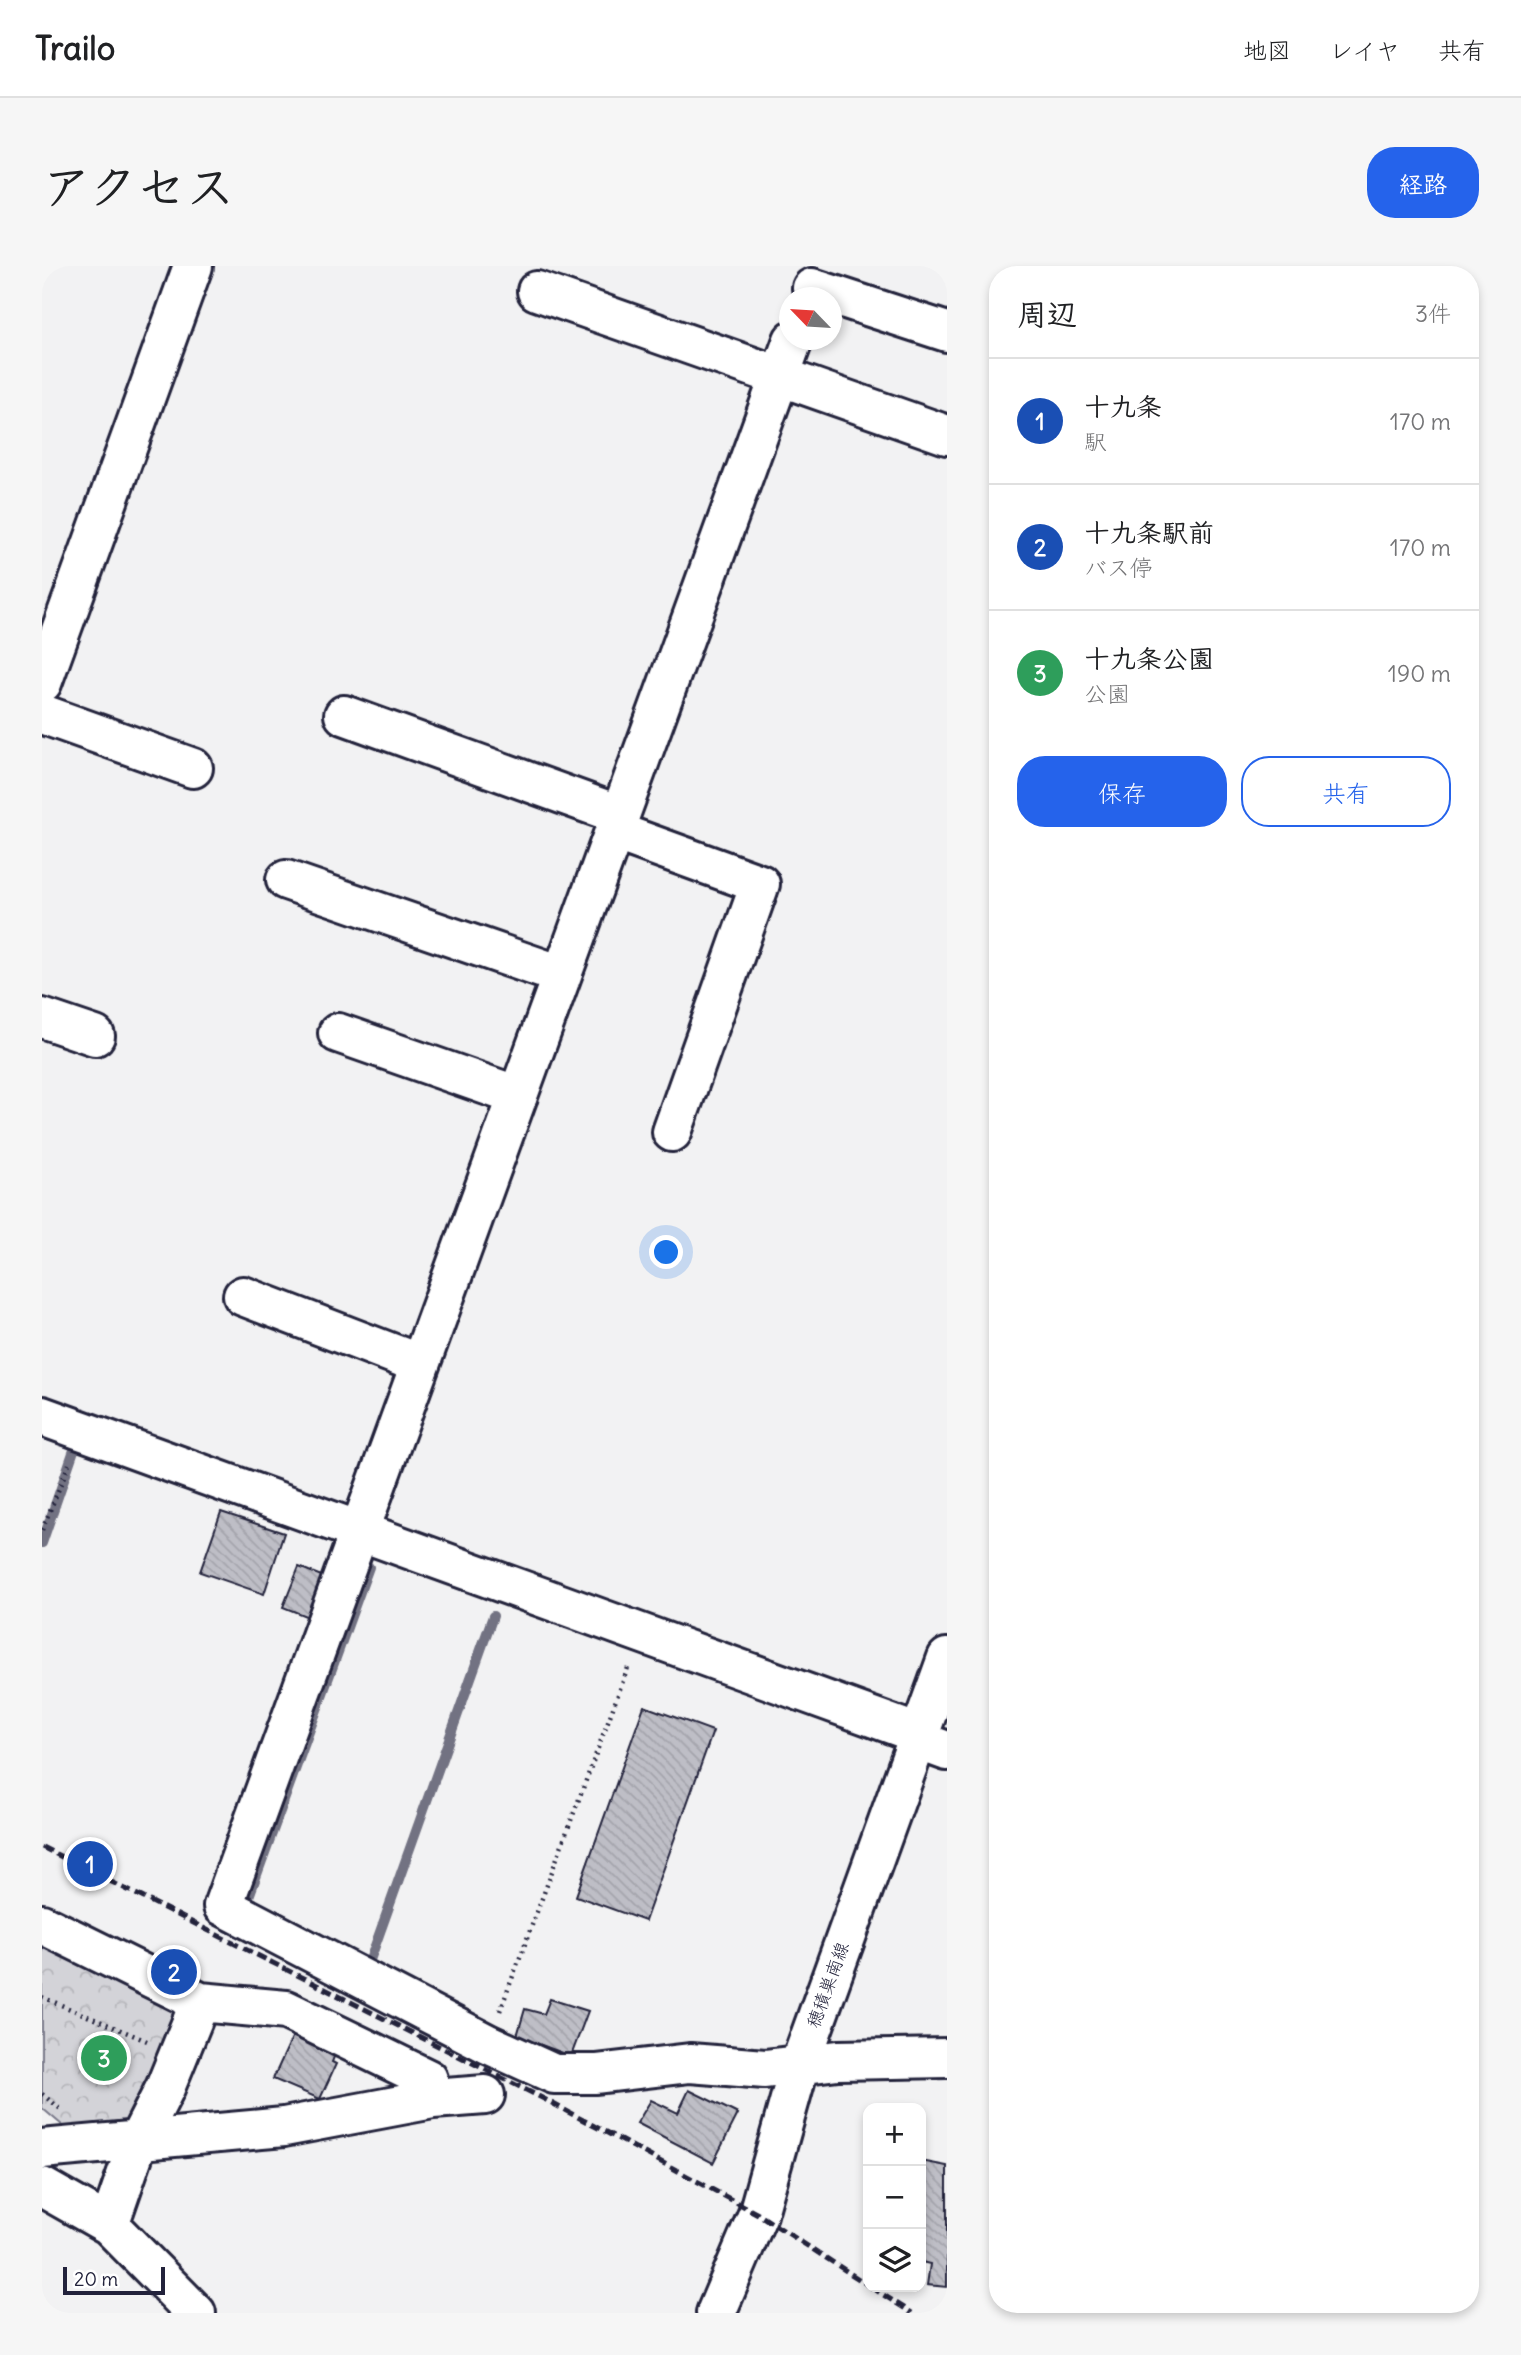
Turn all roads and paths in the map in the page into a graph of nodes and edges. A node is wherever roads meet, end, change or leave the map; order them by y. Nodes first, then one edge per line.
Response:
1 (193, 266) edge
2 (814, 284) edge
3 (537, 291) dead end
4 (947, 332) edge
5 (787, 357) edge
6 (947, 435) edge
7 (42, 683) edge
8 (42, 714) edge
9 (344, 715) dead end
10 (193, 768) dead end
11 (617, 823) junction
12 (286, 880) dead end
13 (561, 975) junction
14 (42, 1018) edge
15 (338, 1033) dead end
16 (95, 1035) dead end
17 (518, 1096) junction
18 (672, 1132) dead end
19 (243, 1296) dead end
20 (420, 1364) junction
21 (42, 1416) edge
22 (82, 1431) junction
23 (42, 1531) edge
24 (362, 1531) junction
25 (640, 1634) junction
26 (947, 1658) edge
27 (928, 1742) edge
28 (42, 1924) edge
29 (42, 1997) edge
30 (200, 2002) junction
31 (152, 2043) dead end
32 (488, 2044) junction
33 (947, 2058) edge
34 (799, 2067) junction
35 (485, 2095) dead end
36 (433, 2099) junction
37 (138, 2141) junction
38 (42, 2149) edge
39 (42, 2187) edge
40 (109, 2225) junction
41 (196, 2313) edge
42 (716, 2313) edge

1 - 7 street
2 - 4 street
3 - 5 street
5 - 6 street
5 - 11 street
8 - 10 street
9 - 11 street
11 - 13 street
11 - 18 street
12 - 13 street
13 - 17 street
14 - 16 street
15 - 17 street
17 - 20 street
19 - 20 street
20 - 24 street
21 - 22 street
22 - 23 path
22 - 24 street
24 - 25 street
24 - 32 street
25 - 27 street
25 - 32 path
26 - 27 street, 穂積巣南線
27 - 34 street, 穂積巣南線
28 - 30 street
29 - 31 path
30 - 36 street
30 - 37 street
32 - 34 street
33 - 34 street
34 - 42 street, 穂積巣南線
35 - 36 street
36 - 37 street
37 - 38 street
37 - 40 street
39 - 40 street
40 - 41 street

